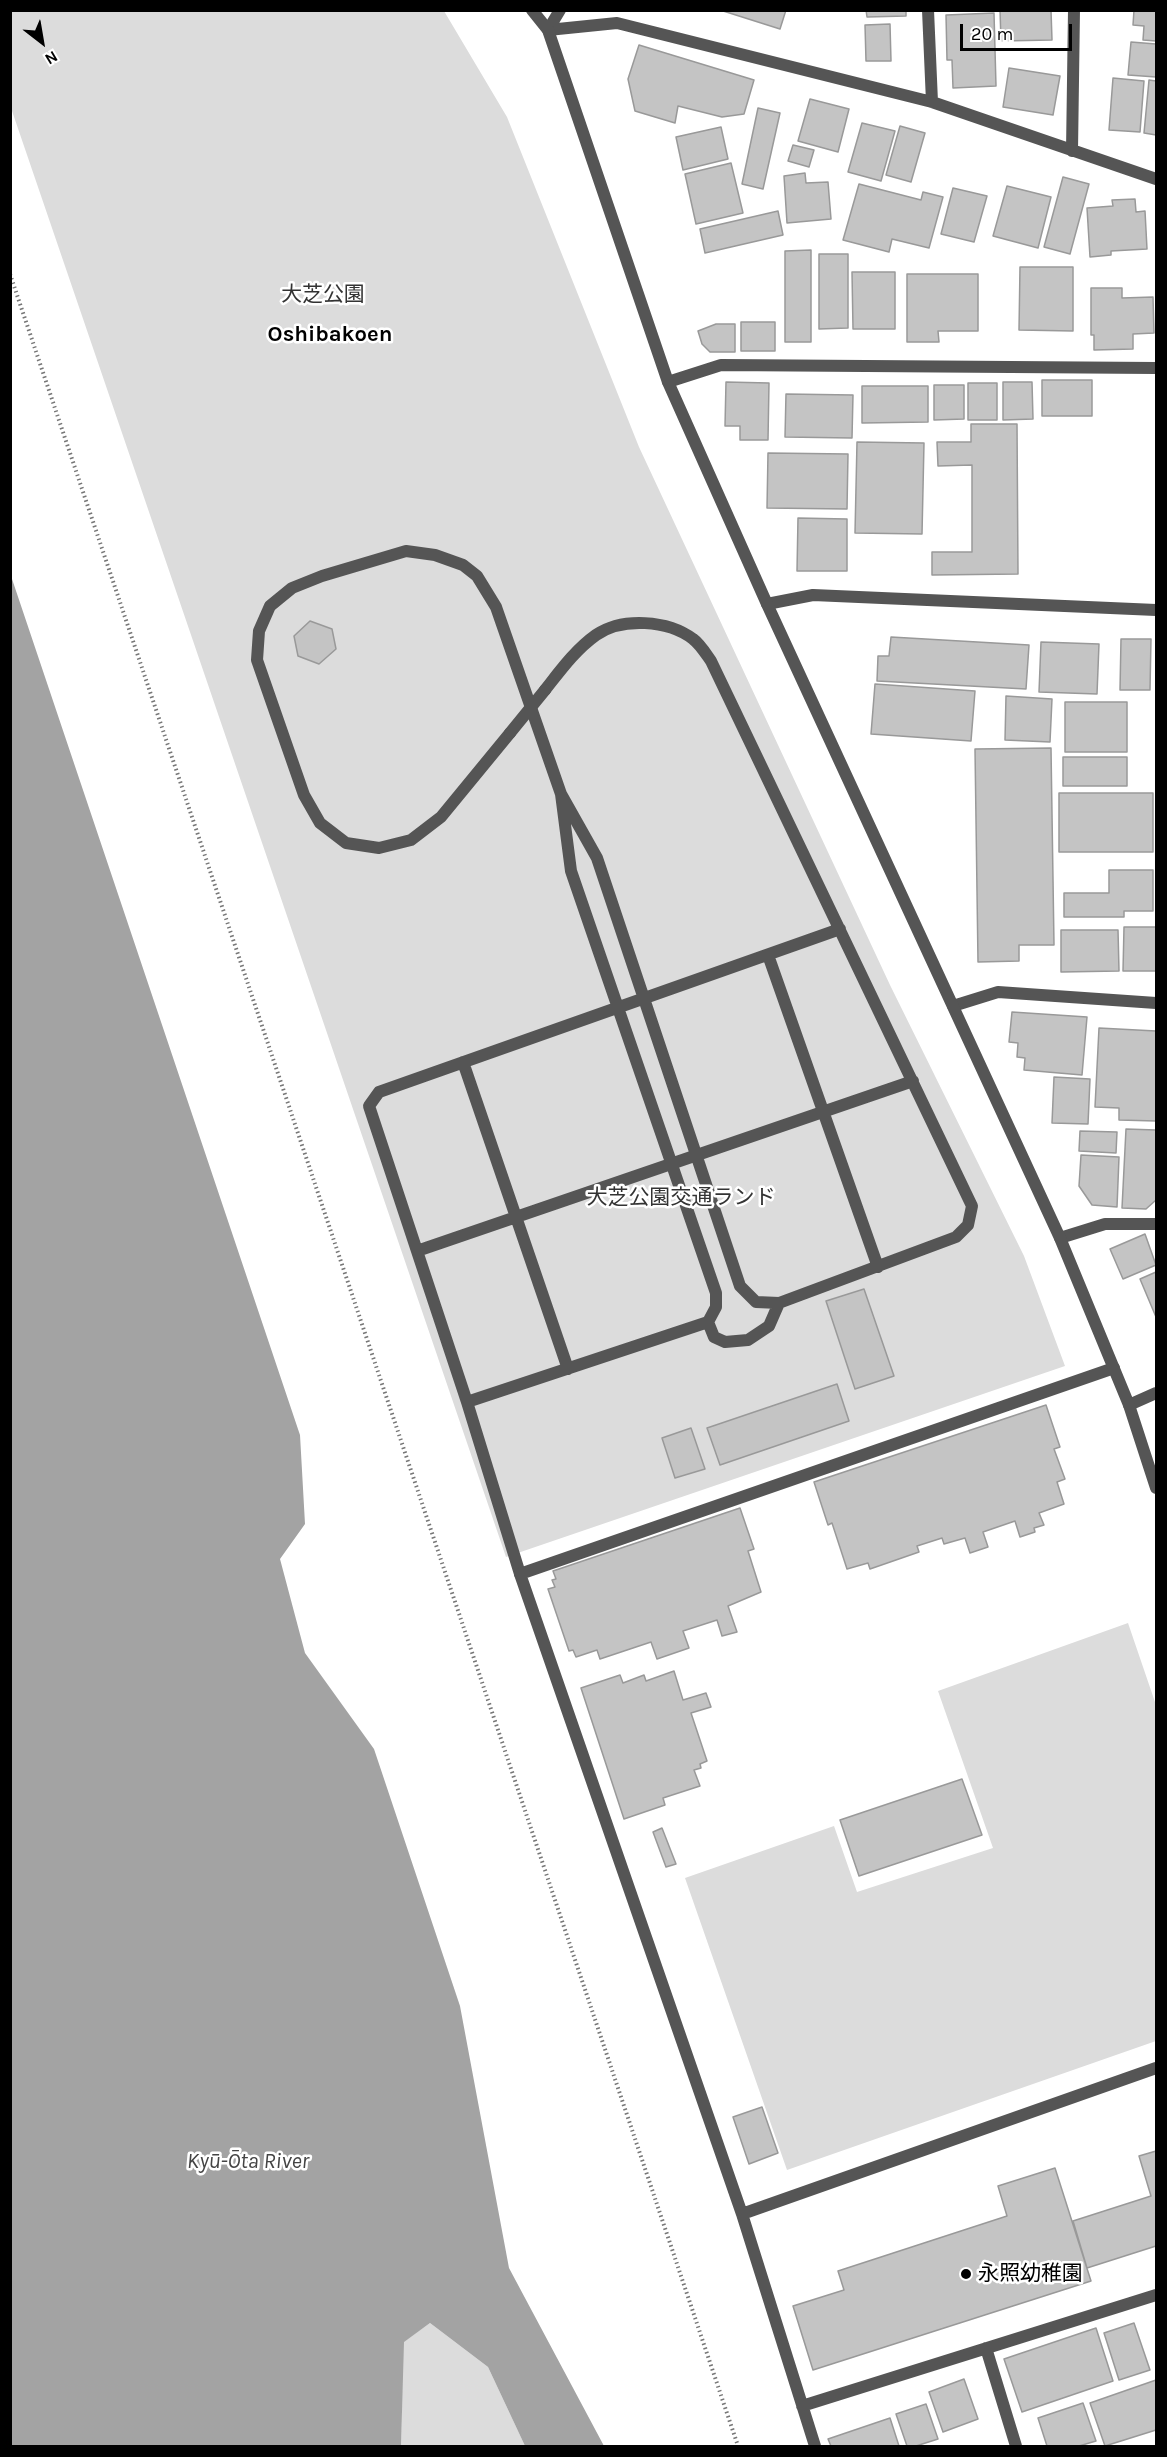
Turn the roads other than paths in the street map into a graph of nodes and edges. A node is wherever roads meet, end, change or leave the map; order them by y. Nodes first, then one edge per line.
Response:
1 (532, 10) edge
2 (560, 10) edge
3 (928, 10) edge
4 (1074, 10) edge
5 (548, 30) junction
6 (932, 102) junction
7 (1072, 152) junction
8 (1156, 179) edge
9 (1156, 368) edge
10 (668, 382) junction
11 (767, 604) junction
12 (1156, 610) edge
13 (561, 794) junction
14 (840, 929) junction
15 (768, 955) junction
16 (643, 999) junction
17 (1156, 1003) edge
18 (953, 1006) junction
19 (618, 1008) junction
20 (463, 1062) junction
21 (913, 1081) junction
22 (823, 1112) junction
23 (695, 1156) junction
24 (671, 1164) junction
25 (516, 1217) junction
26 (1156, 1224) edge
27 (1060, 1238) junction
28 (417, 1251) junction
29 (878, 1267) junction
30 (779, 1303) junction
31 (708, 1322) junction
32 (1114, 1368) junction
33 (568, 1369) junction
34 (1156, 1393) edge
35 (467, 1402) junction
36 (1129, 1405) junction
37 (1156, 1488) edge
38 (520, 1575) junction
39 (1156, 2068) edge
40 (742, 2214) junction
41 (1156, 2295) edge
42 (986, 2348) junction
43 (802, 2406) junction
44 (815, 2446) edge
45 (1016, 2446) edge

1 - 5 street
2 - 5 street
3 - 6 street
4 - 7 street
5 - 6 street
5 - 10 street
6 - 7 street
7 - 8 street
9 - 10 street
10 - 11 street
11 - 12 street
11 - 18 street
13 - 14 street, bridge
13 - 16 street
13 - 19 street
14 - 15 street
14 - 21 street
15 - 16 street
15 - 22 street
16 - 19 street
16 - 23 street
17 - 18 street
18 - 27 street
19 - 20 street
19 - 24 street
20 - 25 street
20 - 28 street
21 - 22 street
21 - 29 street
22 - 23 street
22 - 29 street
23 - 24 street
23 - 30 street
24 - 25 street
24 - 31 street
25 - 28 street
25 - 33 street
26 - 27 street
27 - 32 street
28 - 35 street
29 - 30 street
30 - 31 street
31 - 33 street
32 - 36 street
32 - 38 street
33 - 35 street
34 - 36 street
35 - 38 street
36 - 37 street
38 - 40 street
39 - 40 street
40 - 43 street
41 - 42 street
42 - 43 street
42 - 45 street
43 - 44 street

